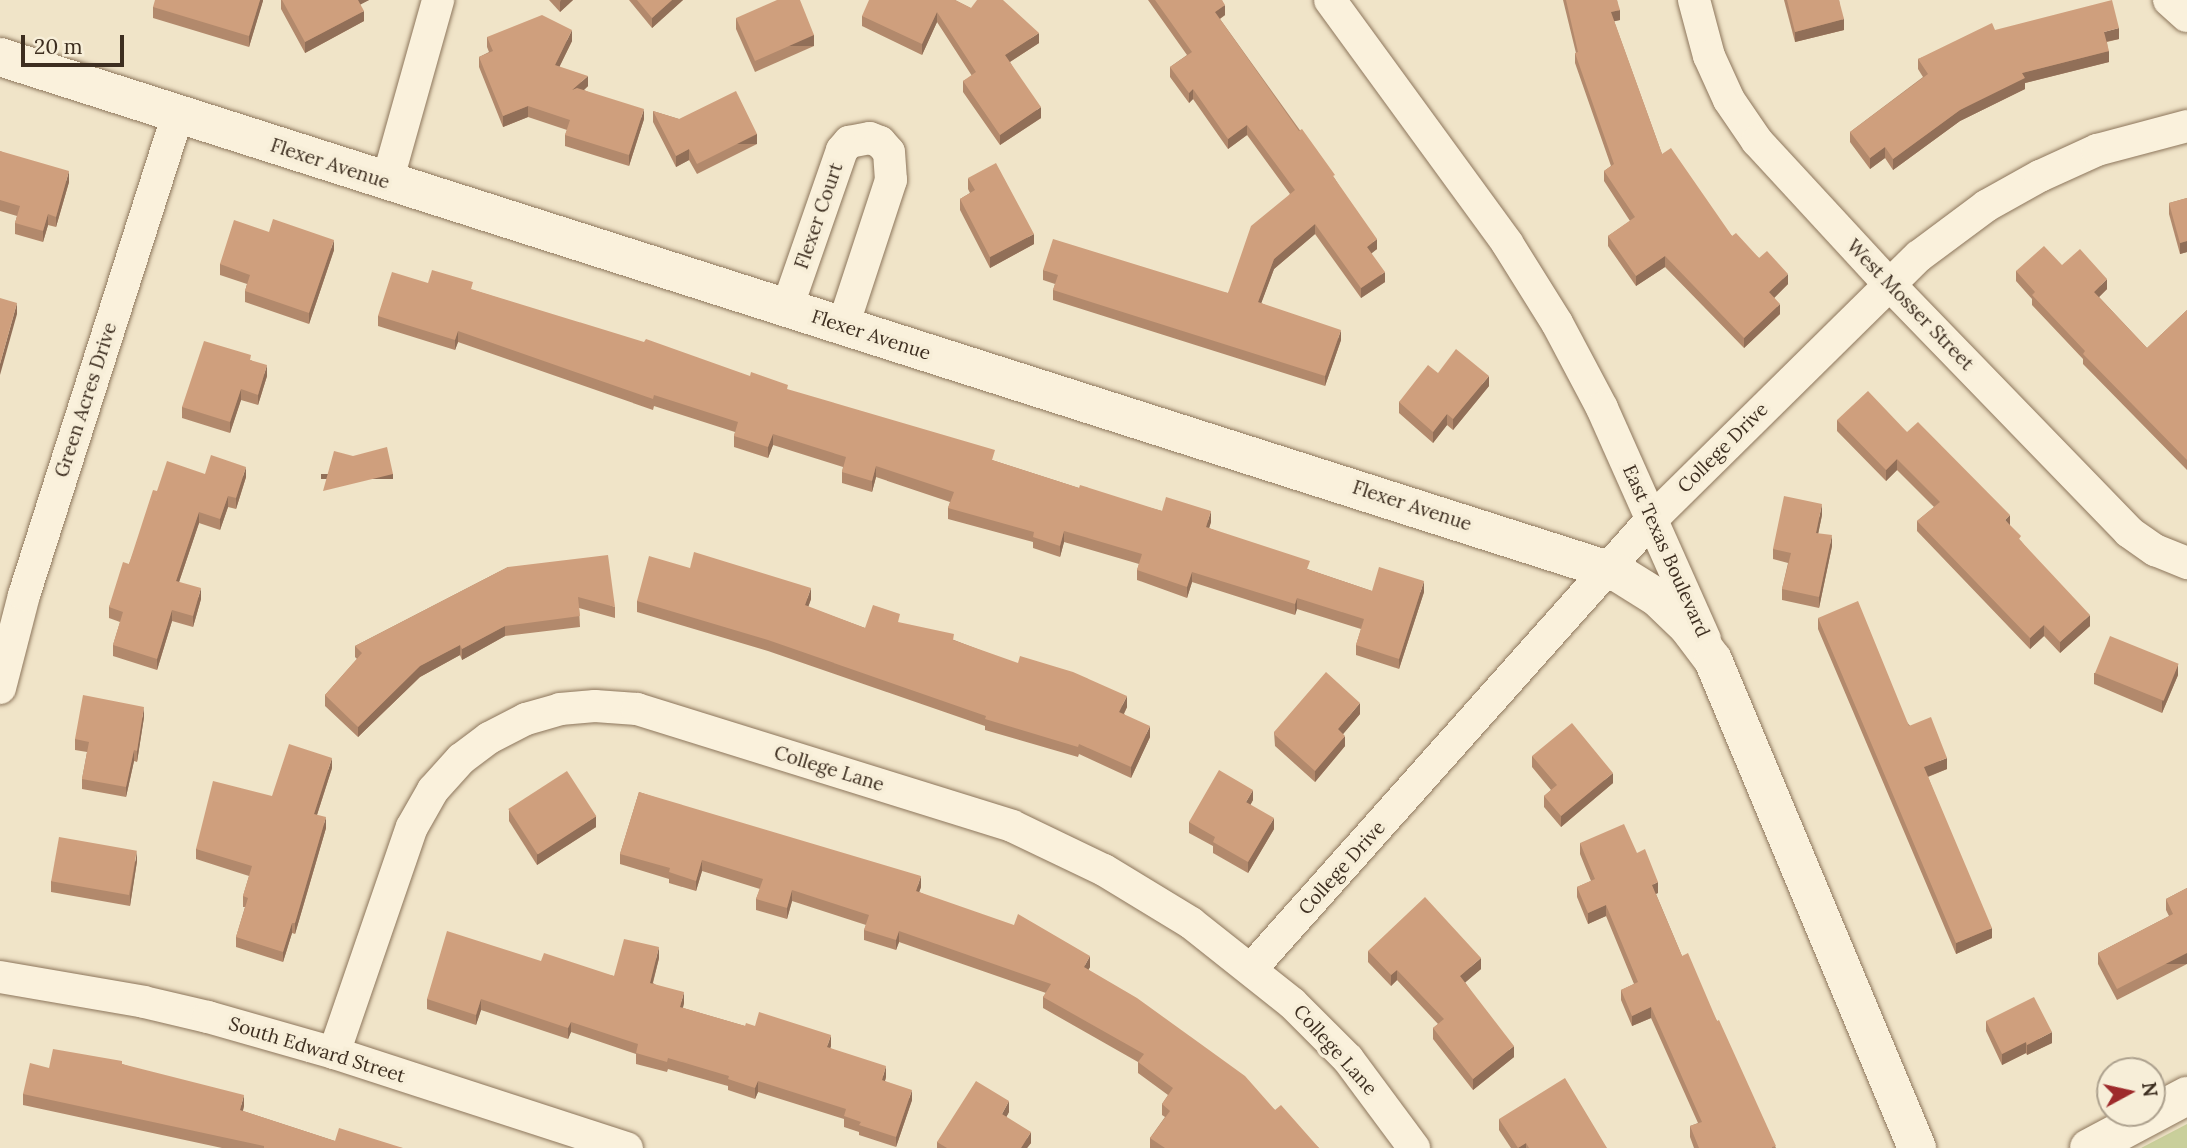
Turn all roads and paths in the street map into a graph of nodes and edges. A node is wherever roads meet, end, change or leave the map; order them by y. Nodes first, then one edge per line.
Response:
1 (438, 0) edge
2 (1330, 0) edge
3 (1694, 0) edge
4 (2169, 0) edge
5 (2187, 16) edge
6 (0, 57) edge
7 (178, 114) junction
8 (2187, 126) edge
9 (387, 182) junction
10 (1889, 284) junction
11 (787, 308) junction
12 (843, 326) junction
13 (1653, 518) junction
14 (2187, 563) edge
15 (1608, 568) junction
16 (1713, 660) junction
17 (0, 688) edge
18 (1252, 968) junction
19 (0, 976) edge
20 (334, 1053) junction
21 (2187, 1096) edge
22 (627, 1148) edge
23 (1414, 1148) edge
24 (1916, 1148) edge
25 (2089, 1148) edge

1 - 9 street
2 - 13 street, East Texas Boulevard
3 - 10 street, West Mosser Street
4 - 5 street
6 - 7 street, Flexer Avenue
7 - 9 street, Flexer Avenue
7 - 17 street, Green Acres Drive
8 - 10 street, College Drive
9 - 11 street, Flexer Avenue
10 - 13 street, College Drive
10 - 14 street, West Mosser Street
11 - 12 street, Flexer Avenue
11 - 12 street, Flexer Court
12 - 15 street, Flexer Avenue
13 - 15 street, College Drive
13 - 16 street, East Texas Boulevard
15 - 16 street, Flexer Avenue
15 - 18 street, College Drive
16 - 24 street, East Texas Boulevard
18 - 20 street, College Lane
18 - 23 street, College Lane
19 - 20 street, South Edward Street
20 - 22 street, South Edward Street
21 - 25 street

